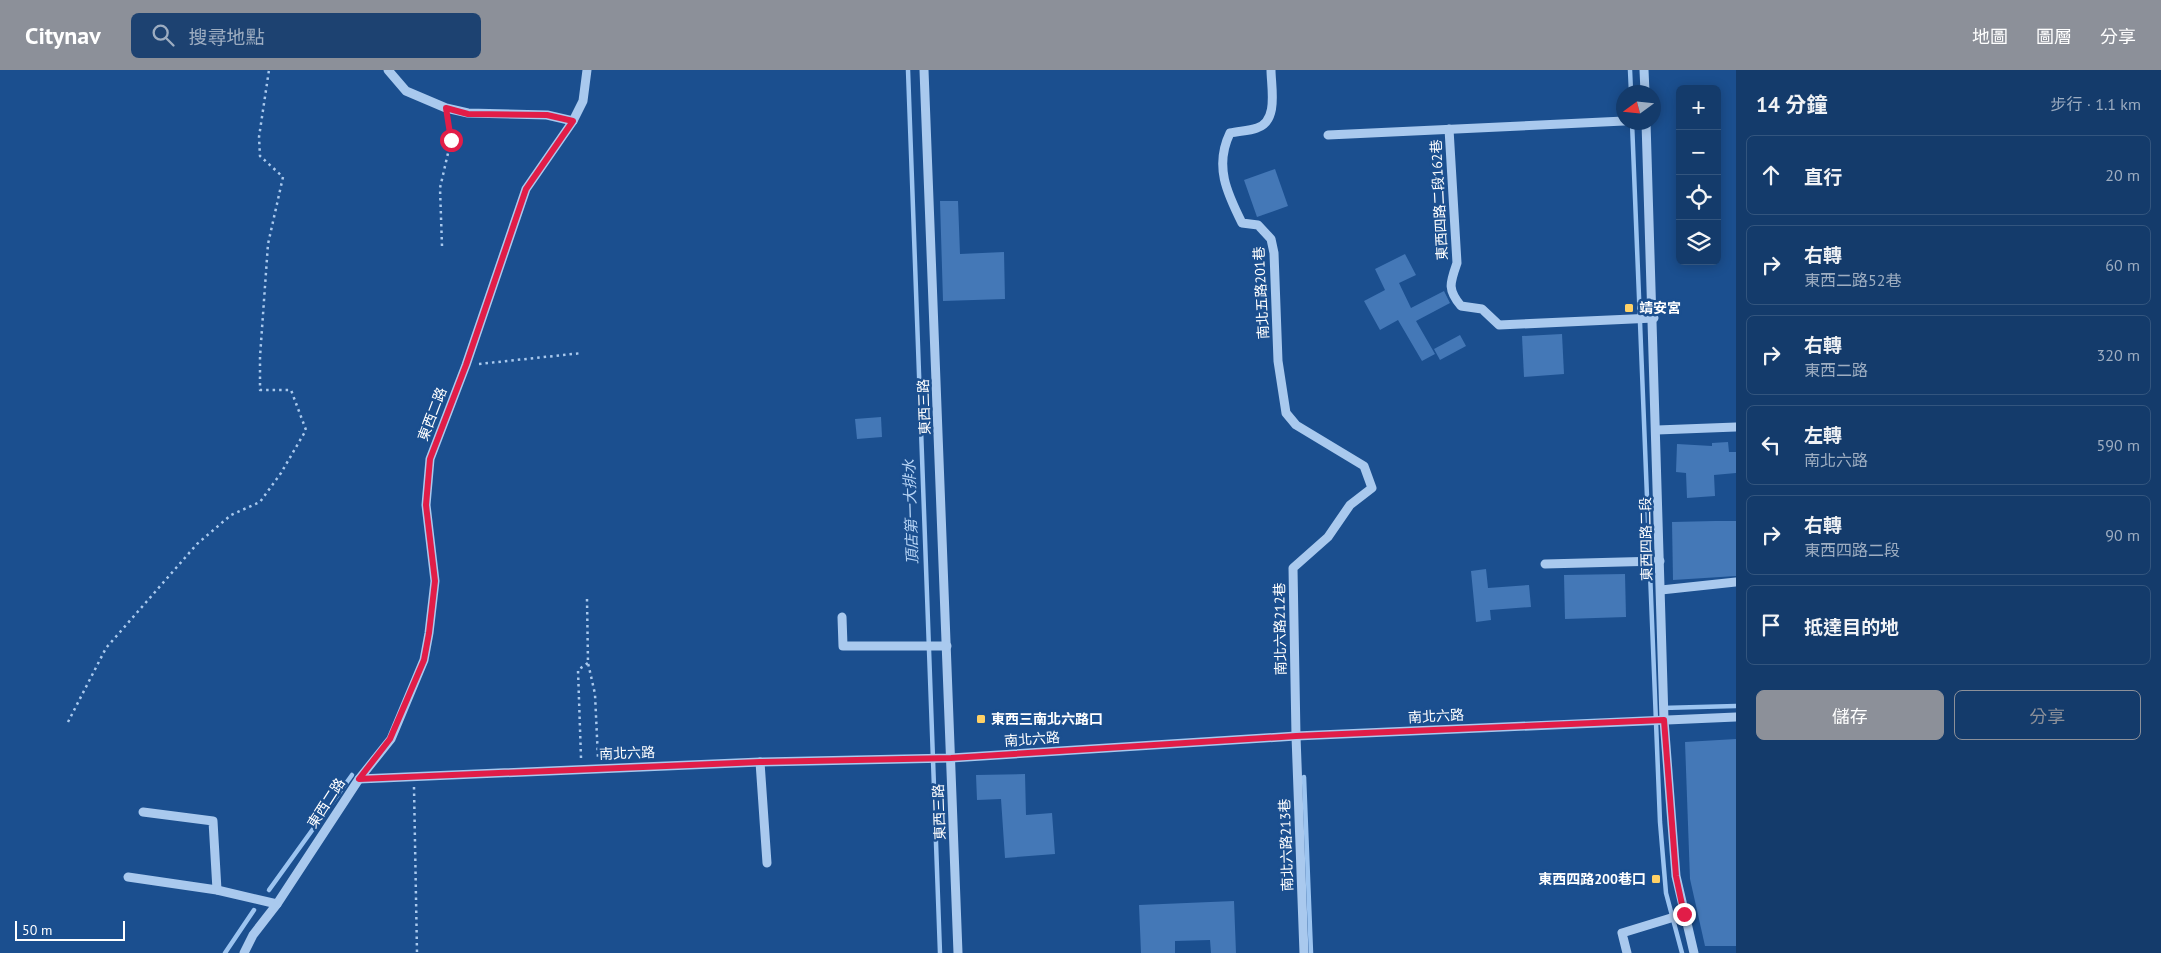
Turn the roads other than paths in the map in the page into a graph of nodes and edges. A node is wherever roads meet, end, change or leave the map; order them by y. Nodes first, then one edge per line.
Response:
1 (388, 70) edge
2 (587, 70) edge
3 (924, 70) edge
4 (1271, 70) edge
5 (1644, 70) edge
6 (1645, 85) edge
7 (573, 121) junction
8 (1616, 121) edge
9 (1449, 129) junction
10 (1646, 130) edge
11 (1328, 135) dead end
12 (1654, 318) junction
13 (1736, 427) edge
14 (1656, 430) junction
15 (1364, 466) joint
16 (1660, 561) junction
17 (1545, 564) dead end
18 (1736, 582) edge
19 (1661, 590) junction
20 (842, 617) dead end
21 (947, 646) junction
22 (1736, 718) edge
23 (1664, 720) junction
24 (1296, 736) junction
25 (951, 758) junction
26 (760, 762) junction
27 (359, 779) junction
28 (143, 812) dead end
29 (767, 863) dead end
30 (128, 877) dead end
31 (217, 890) junction
32 (277, 904) junction
33 (1684, 914) junction
34 (244, 953) edge
35 (958, 953) edge
36 (1304, 953) edge
37 (1628, 953) edge
38 (1694, 953) edge

1 - 7 street
2 - 7 street, 東西二路
3 - 21 street, 東西三路
4 - 15 street, 南北五路201巷
5 - 6 street
7 - 27 street, 東西二路
8 - 9 street
9 - 11 street
9 - 12 street, 東西四路二段162巷
10 - 12 street, 東西四路二段
12 - 14 street, 東西四路二段
13 - 14 street
14 - 16 street, 東西四路二段
15 - 24 street, 南北六路212巷
16 - 17 street
16 - 19 street, 東西四路二段
18 - 19 street
19 - 23 street, 東西四路二段
20 - 21 street
21 - 25 street, 東西三路
22 - 23 street, 南北六路
23 - 24 street, 南北六路
23 - 33 street, 東西四路二段
24 - 25 street, 南北六路
24 - 36 street, 南北六路213巷
25 - 26 street, 南北六路
25 - 35 street, 東西三路
26 - 27 street, 南北六路
26 - 29 street
27 - 32 street, 東西二路
28 - 31 street
30 - 31 street
31 - 32 street
32 - 34 street, 東西二路
33 - 37 street
33 - 38 street, 東西四路二段

